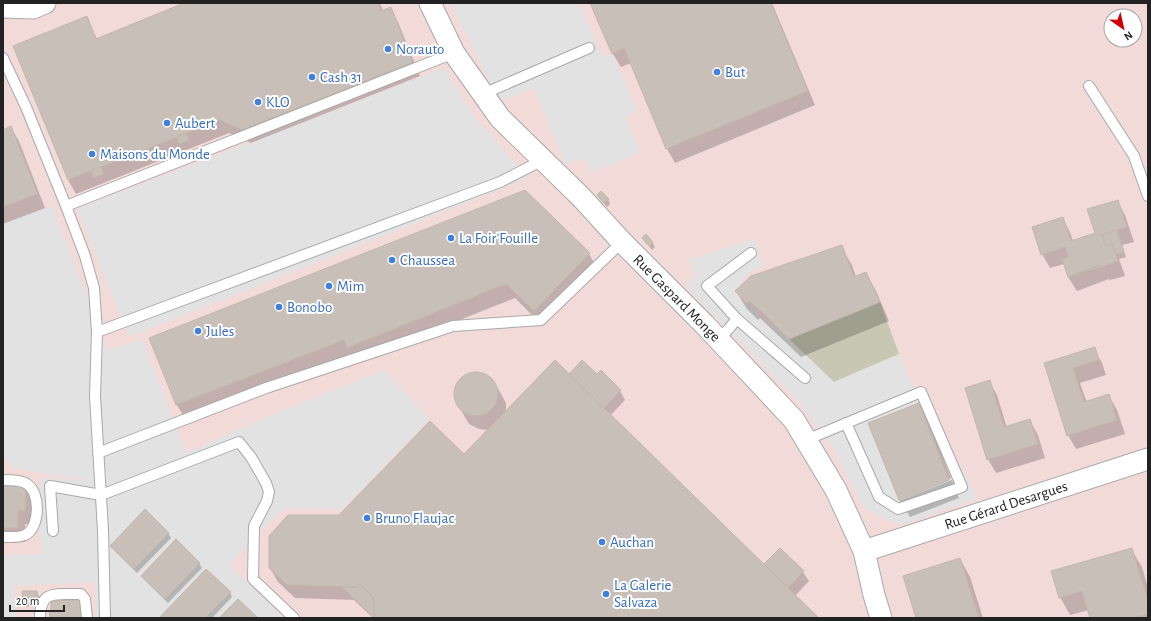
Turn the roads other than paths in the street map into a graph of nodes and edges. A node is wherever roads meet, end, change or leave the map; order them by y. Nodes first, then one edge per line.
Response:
1 (44, 3) edge
2 (430, 3) edge
3 (3, 7) edge
4 (589, 48) dead end
5 (454, 53) junction
6 (3, 58) edge
7 (1089, 86) dead end
8 (483, 94) junction
9 (543, 160) junction
10 (1148, 196) edge
11 (66, 206) junction
12 (622, 242) junction
13 (751, 253) dead end
14 (736, 319) junction
15 (97, 332) junction
16 (719, 340) junction
17 (805, 378) dead end
18 (846, 423) junction
19 (806, 440) junction
20 (98, 453) junction
21 (1148, 459) edge
22 (3, 480) edge
23 (101, 495) junction
24 (54, 531) dead end
25 (3, 537) edge
26 (864, 551) junction
27 (40, 618) edge
28 (87, 618) edge
29 (104, 618) edge
30 (294, 618) edge
31 (881, 618) edge

1 - 3 street
2 - 5 street, Rue Gaspard Monge
4 - 8 lane
5 - 8 street, Rue Gaspard Monge
5 - 11 lane
6 - 11 lane
7 - 10 lane
8 - 9 street, Rue Gaspard Monge
9 - 12 street, Rue Gaspard Monge
9 - 15 lane
11 - 15 lane
12 - 16 street, Rue Gaspard Monge
12 - 20 lane
13 - 14 lane
14 - 16 lane
14 - 17 lane
15 - 20 lane
16 - 19 street, Rue Gaspard Monge
18 - 18 lane
18 - 19 lane
19 - 26 street, Rue Gaspard Monge
20 - 23 lane
21 - 26 street, Rue Gérard Desargues
22 - 25 lane
23 - 24 lane
23 - 29 lane
23 - 30 lane
26 - 31 street, Rue Gaspard Monge
27 - 28 lane

